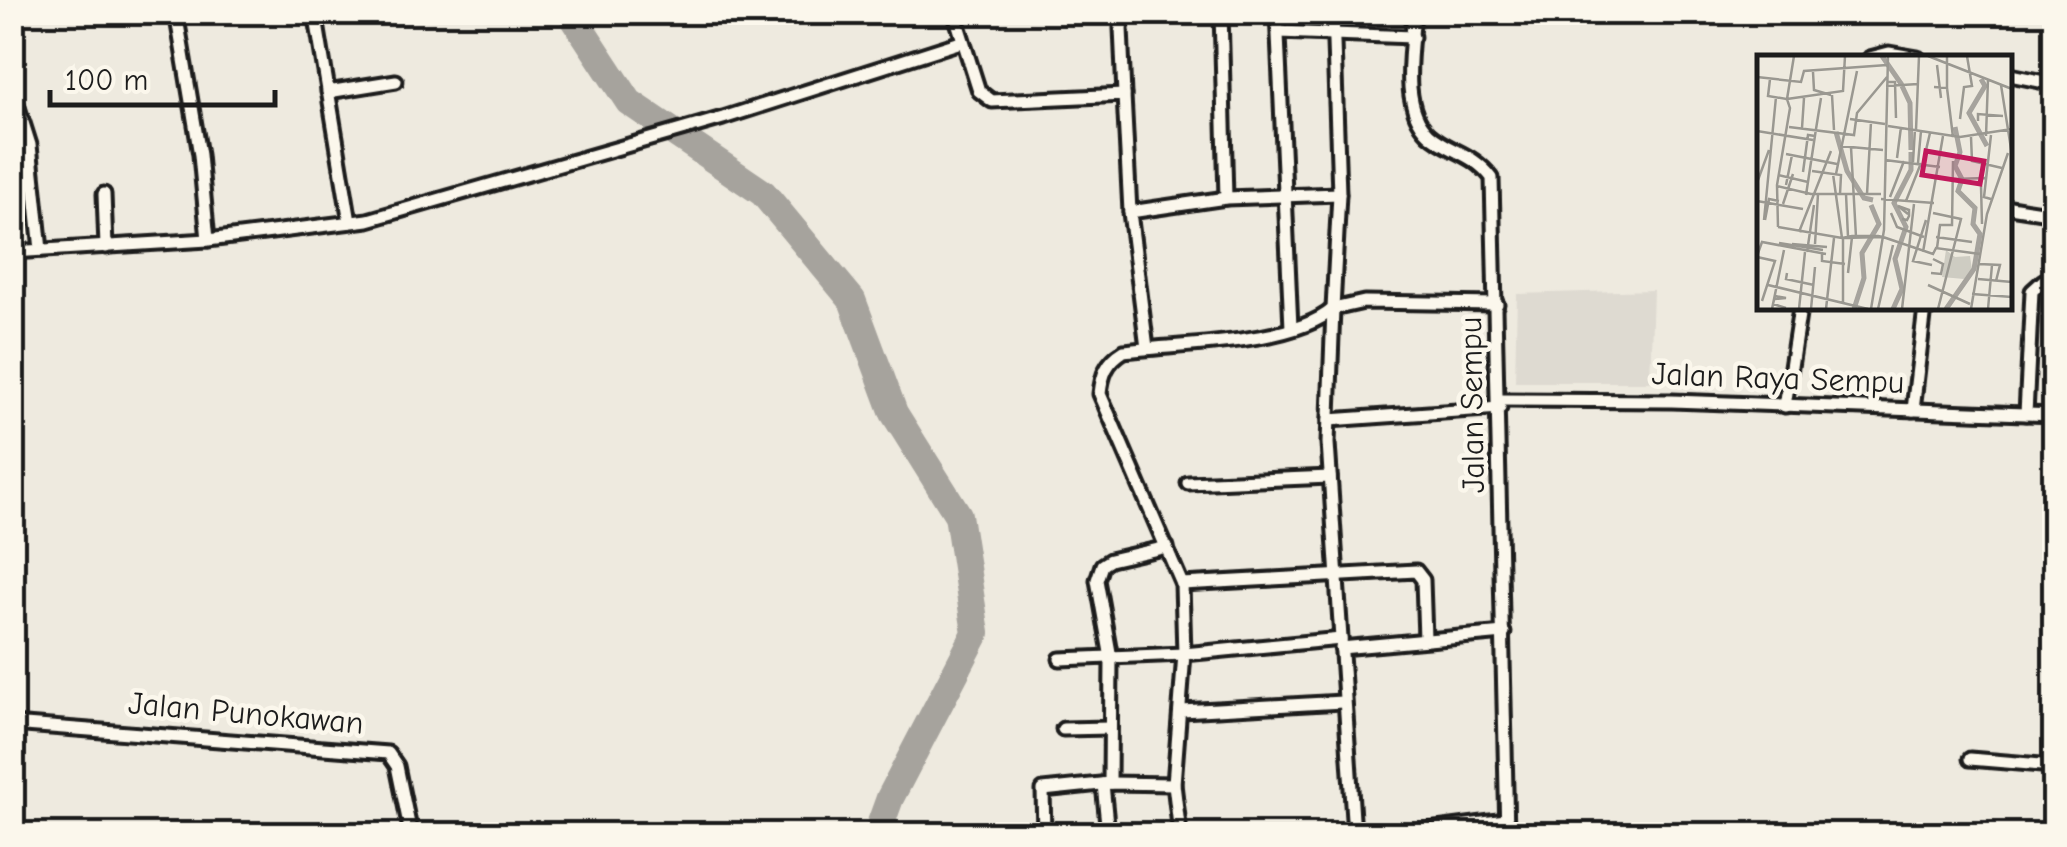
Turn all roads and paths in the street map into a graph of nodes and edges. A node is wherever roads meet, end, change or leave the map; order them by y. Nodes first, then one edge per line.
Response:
1 (176, 12) edge
2 (315, 12) edge
3 (954, 12) edge
4 (1124, 12) edge
5 (1221, 12) edge
6 (1277, 12) edge
7 (1333, 12) edge
8 (1414, 12) edge
9 (1279, 32) junction
10 (1334, 35) junction
11 (1413, 37) junction
12 (962, 42) junction
13 (2012, 75) edge
14 (396, 81) dead end
15 (2054, 84) edge
16 (12, 88) edge
17 (328, 92) junction
18 (1124, 95) junction
19 (104, 194) dead end
20 (1287, 194) junction
21 (1338, 194) junction
22 (1226, 198) junction
23 (2012, 208) edge
24 (1130, 212) junction
25 (2054, 214) edge
26 (350, 222) junction
27 (208, 240) junction
28 (106, 247) junction
29 (42, 250) junction
30 (12, 252) edge
31 (2054, 280) edge
32 (1497, 304) junction
33 (1333, 309) junction
34 (1800, 310) edge
35 (1925, 310) edge
36 (1290, 328) junction
37 (1148, 348) junction
38 (1500, 404) junction
39 (1784, 406) junction
40 (1913, 410) junction
41 (2026, 414) junction
42 (2054, 416) edge
43 (1329, 420) junction
44 (1330, 477) junction
45 (1188, 483) dead end
46 (1167, 546) junction
47 (1336, 574) junction
48 (1182, 584) junction
49 (1504, 633) junction
50 (1425, 639) junction
51 (1341, 643) junction
52 (1184, 654) junction
53 (1110, 658) junction
54 (1060, 659) dead end
55 (1342, 702) junction
56 (1182, 711) junction
57 (12, 724) edge
58 (1110, 728) junction
59 (1063, 729) dead end
60 (2054, 750) edge
61 (1970, 759) dead end
62 (2053, 766) edge
63 (1106, 783) junction
64 (1174, 784) junction
65 (2053, 808) edge
66 (1506, 820) junction
67 (410, 834) edge
68 (1044, 834) edge
69 (1108, 834) edge
70 (1180, 834) edge
71 (1354, 834) edge
72 (1398, 834) edge
73 (1506, 834) edge
74 (2050, 834) edge

1 - 27 street
2 - 17 street
3 - 12 street
4 - 18 street
5 - 22 street
6 - 9 street
7 - 10 street
8 - 11 street, Jalan Sempu
9 - 10 street
9 - 20 street
10 - 11 street
10 - 21 street
11 - 32 street, Jalan Sempu
12 - 18 street
12 - 26 street
13 - 15 street
14 - 17 street
16 - 29 street
17 - 26 street
18 - 24 street
19 - 28 street
20 - 21 street
20 - 22 street
20 - 36 street
21 - 33 street
22 - 24 street
23 - 25 street
24 - 37 street
26 - 27 street
27 - 28 street
28 - 29 street
29 - 30 street
31 - 41 street
32 - 33 street
32 - 38 street, Jalan Sempu
33 - 36 street
33 - 43 street
34 - 39 street
35 - 40 street
36 - 37 street
37 - 46 street
38 - 39 street, Jalan Raya Sempu
38 - 43 street, Jalan Raya Sempu
38 - 49 street, Jalan Sempu
39 - 40 street, Jalan Raya Sempu
40 - 41 street, Jalan Raya Sempu
41 - 42 street, Jalan Raya Sempu
43 - 44 street
44 - 45 street
44 - 47 street
46 - 48 street
46 - 53 street
47 - 48 street
47 - 50 street
47 - 51 street
48 - 52 street
49 - 50 street
49 - 66 street, Jalan Sempu
50 - 51 street
51 - 52 street
51 - 55 street
52 - 53 street
52 - 56 street
53 - 54 street
53 - 58 street
55 - 56 street
55 - 71 street
56 - 64 street
57 - 67 street, Jalan Punokawan
58 - 59 street
58 - 63 street
60 - 62 street
61 - 62 street
62 - 65 street
63 - 64 street
63 - 68 street
63 - 69 street
64 - 70 street
65 - 74 street
66 - 72 street
66 - 73 street, Jalan Sempu

